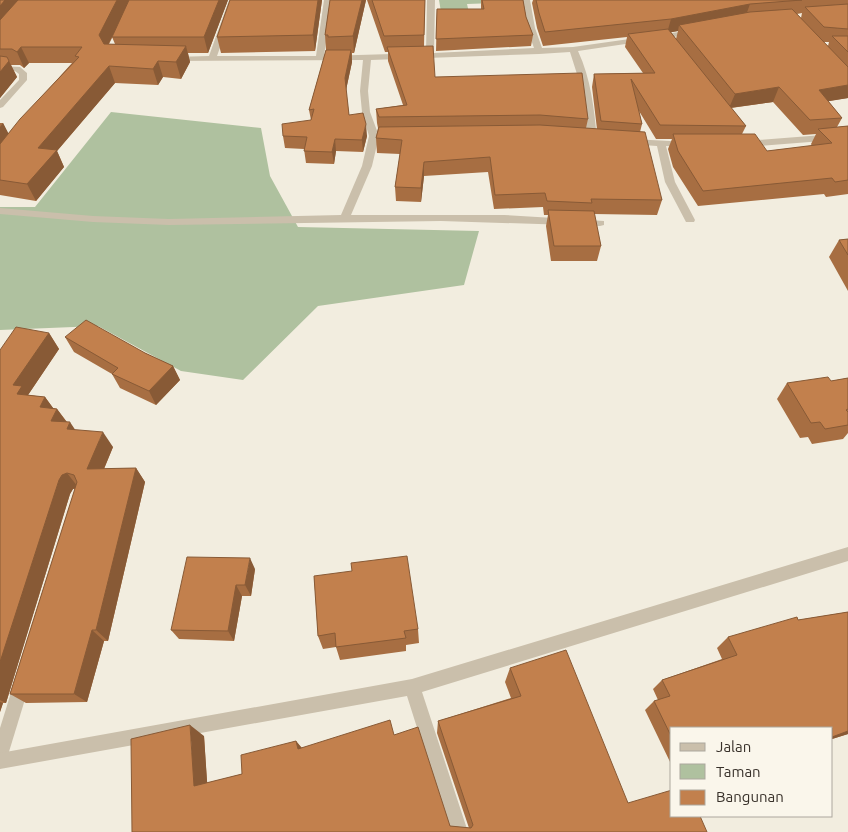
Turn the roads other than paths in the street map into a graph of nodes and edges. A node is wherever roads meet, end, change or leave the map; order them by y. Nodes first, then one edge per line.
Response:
1 (233, 0) edge
2 (328, 0) edge
3 (431, 0) edge
4 (526, 0) edge
5 (703, 30) edge
6 (667, 38) junction
7 (673, 45) edge
8 (573, 50) junction
9 (539, 52) junction
10 (430, 55) junction
11 (320, 58) junction
12 (366, 58) junction
13 (162, 59) edge
14 (212, 59) junction
15 (0, 68) edge
16 (0, 105) edge
17 (848, 136) edge
18 (592, 139) edge
19 (619, 141) edge
20 (661, 144) junction
21 (691, 144) edge
22 (731, 144) edge
23 (0, 211) edge
24 (345, 218) junction
25 (690, 220) dead end
26 (600, 223) dead end
27 (848, 554) edge
28 (25, 671) edge
29 (412, 686) junction
30 (0, 755) edge
31 (0, 761) edge
32 (459, 832) edge

1 - 14 street
2 - 11 street
3 - 10 street
4 - 9 street
5 - 6 street
6 - 7 street
6 - 8 street
8 - 9 street
8 - 18 street
9 - 10 street
10 - 12 street
11 - 12 street
11 - 14 street
12 - 24 street
13 - 14 street
15 - 16 street
17 - 22 street
19 - 20 street
20 - 21 street
20 - 25 street
23 - 24 street
24 - 26 street
27 - 29 street
28 - 30 street
29 - 31 street
29 - 32 street

